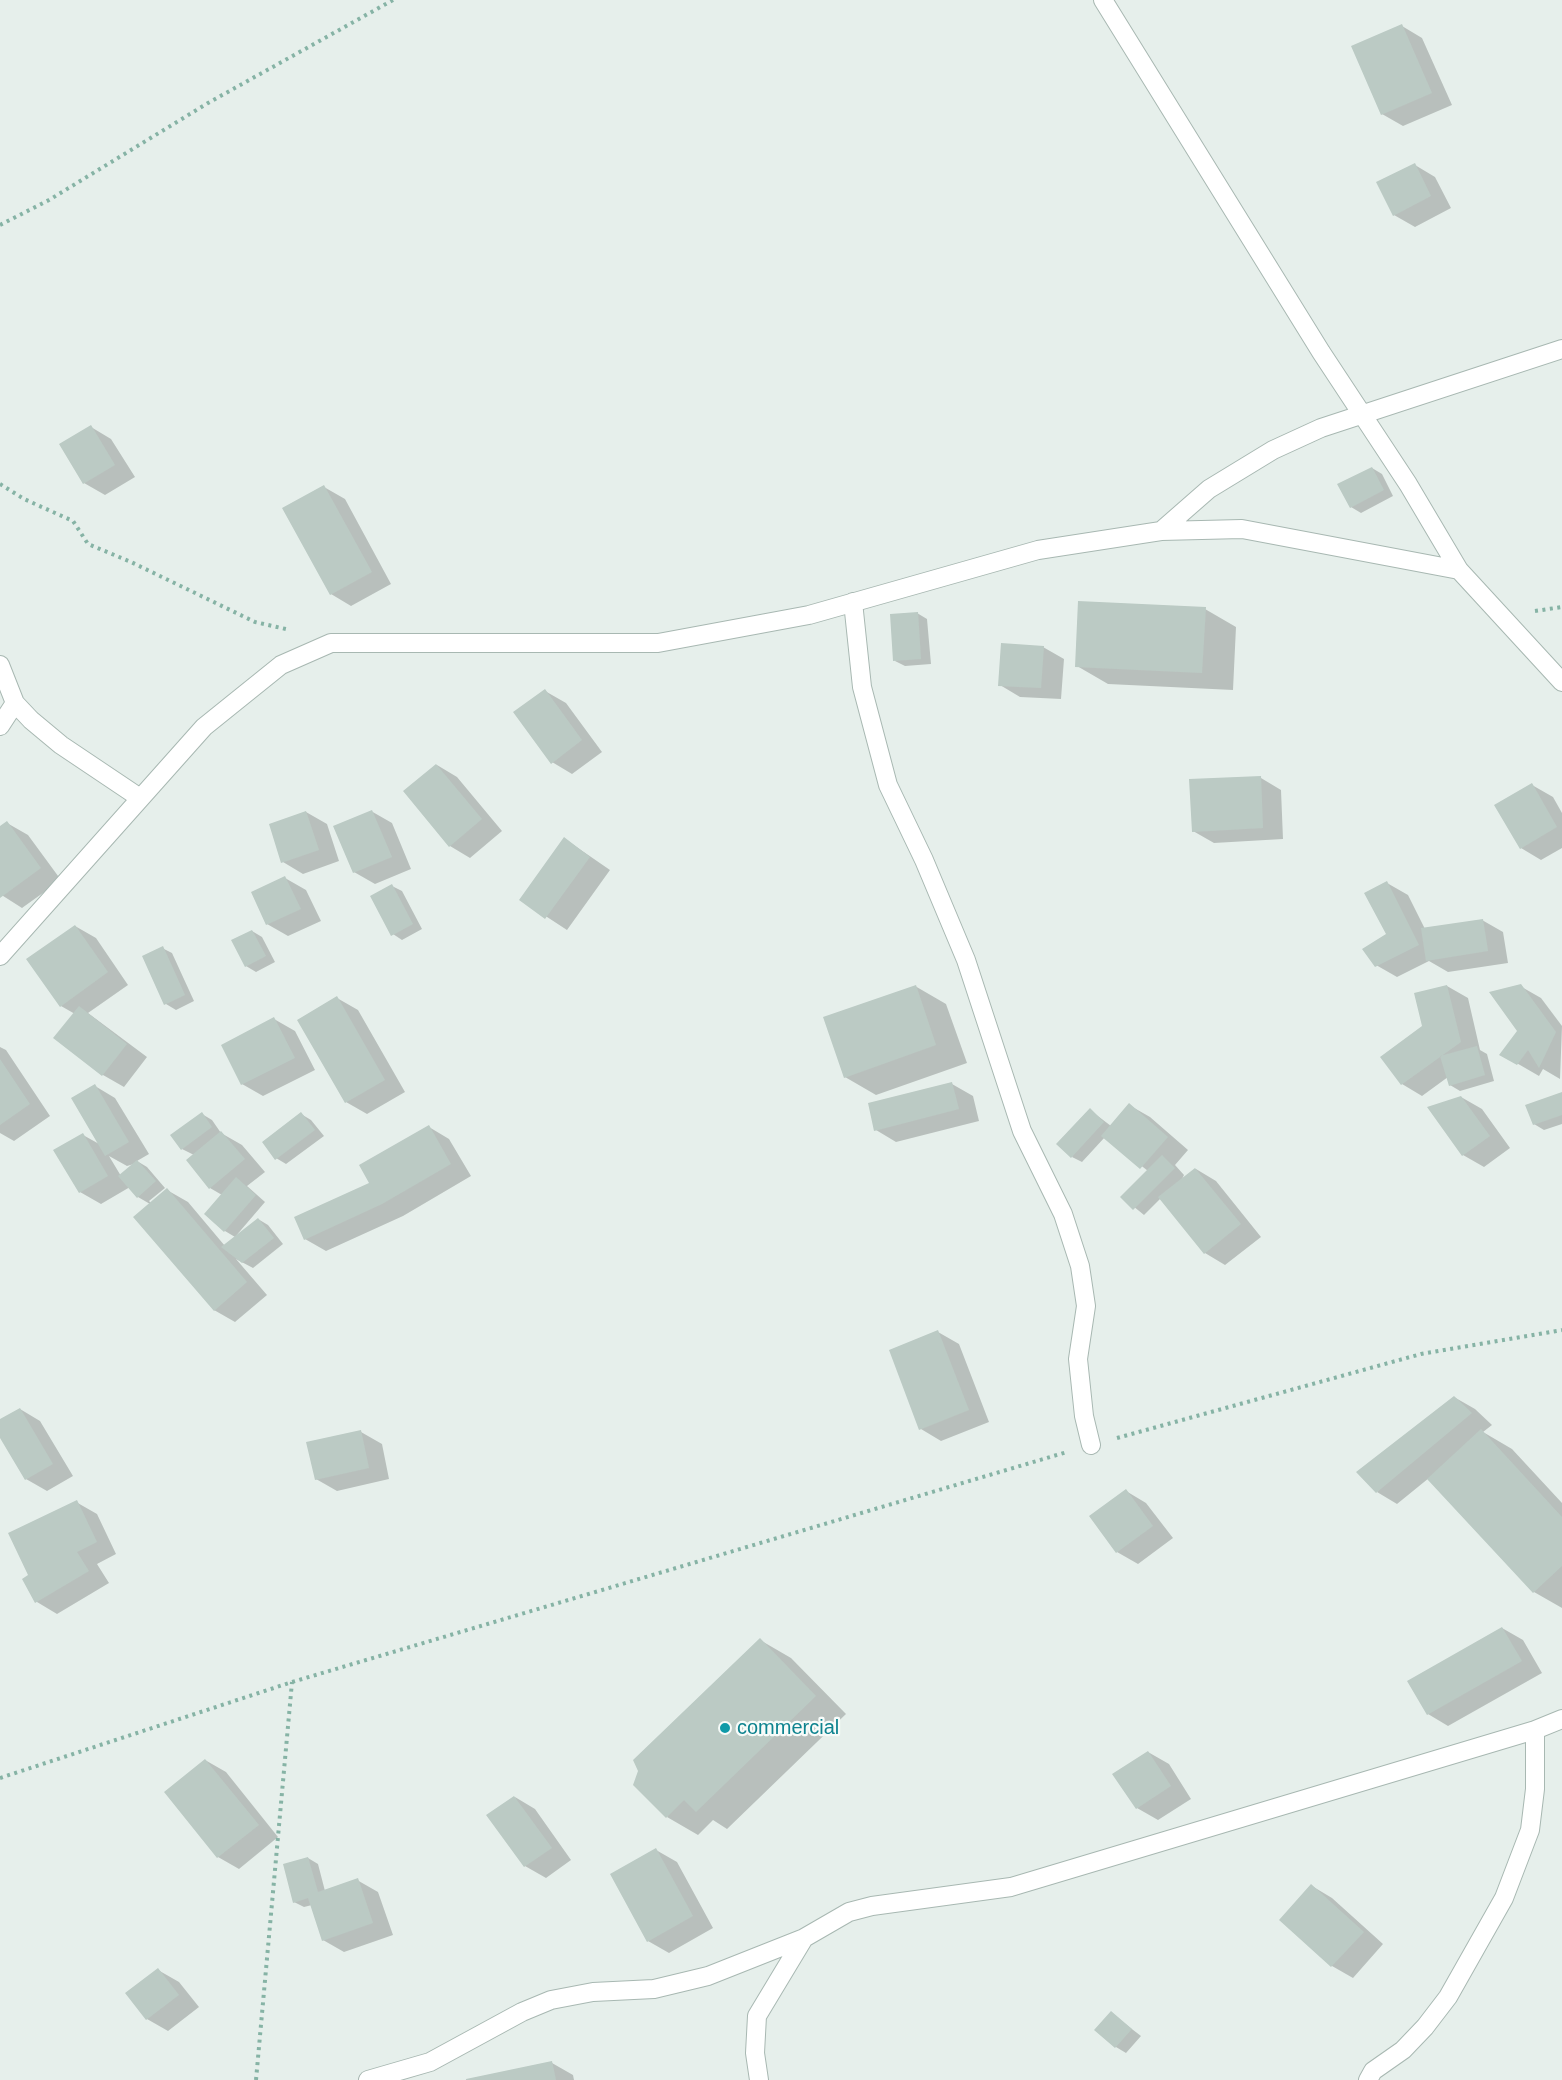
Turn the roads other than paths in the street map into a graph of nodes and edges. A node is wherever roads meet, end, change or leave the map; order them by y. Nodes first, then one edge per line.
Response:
1 (1103, 0) edge
2 (1562, 349) edge
3 (1363, 414) junction
4 (1161, 531) junction
5 (1459, 570) junction
6 (853, 602) junction
7 (0, 665) edge
8 (1562, 682) edge
9 (15, 703) junction
10 (0, 726) edge
11 (140, 798) junction
12 (0, 956) edge
13 (1091, 1445) road end
14 (1562, 1719) edge
15 (1534, 1730) junction
16 (804, 1938) junction
17 (368, 2080) edge
18 (759, 2080) edge
19 (1368, 2080) edge

1 - 3 street
2 - 3 street
3 - 4 street
3 - 5 street
4 - 5 street
4 - 6 street
5 - 8 street
6 - 11 street
6 - 13 street
7 - 9 street
9 - 10 street
9 - 11 street
11 - 12 street
14 - 15 street
15 - 16 street
15 - 19 street
16 - 17 street
16 - 18 street

